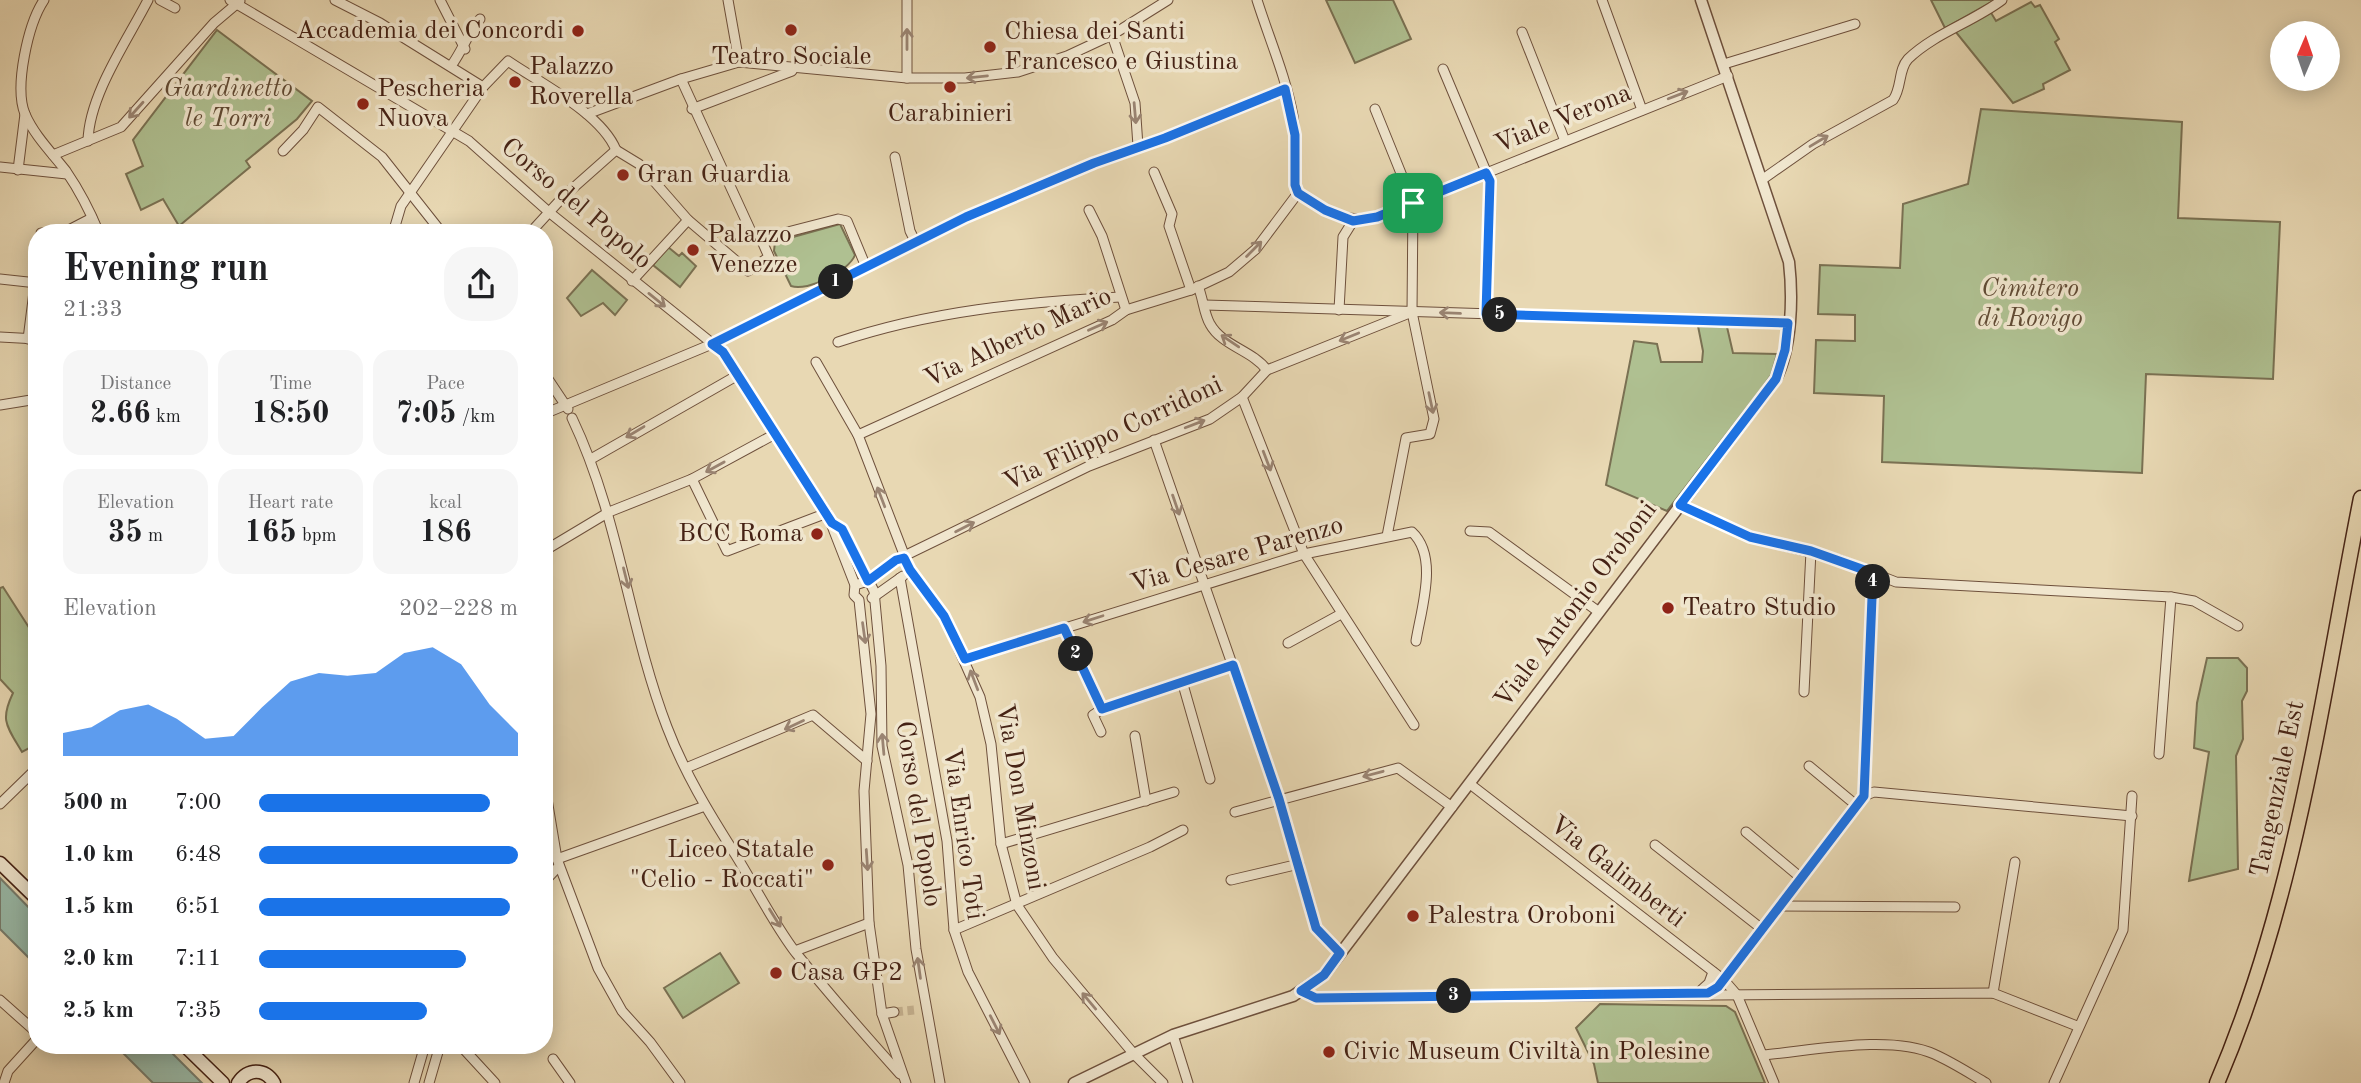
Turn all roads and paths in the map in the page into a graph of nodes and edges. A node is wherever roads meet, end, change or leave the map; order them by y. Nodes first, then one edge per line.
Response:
1 (148, 0) edge
2 (160, 0) edge
3 (335, 0) edge
4 (440, 0) edge
5 (728, 0) edge
6 (907, 0) edge
7 (1168, 0) edge
8 (1257, 0) edge
9 (1602, 0) edge
10 (1701, 0) edge
11 (2002, 0) edge
12 (39, 1) edge
13 (236, 2) edge
14 (175, 8) dead end
15 (480, 19) dead end
16 (1855, 24) dead end
17 (1522, 32) dead end
18 (1112, 35) junction
19 (465, 49) junction
20 (739, 62) junction
21 (1724, 64) junction
22 (451, 66) junction
23 (1443, 69) dead end
24 (795, 70) junction
25 (1728, 76) junction
26 (907, 78) junction
27 (681, 79) junction
28 (483, 87) junction
29 (1285, 89) junction
30 (692, 109) junction
31 (1375, 109) dead end
32 (1642, 110) junction
33 (25, 114) junction
34 (587, 114) junction
35 (454, 131) junction
36 (88, 141) junction
37 (1565, 141) junction
38 (1138, 146) junction
39 (616, 149) junction
40 (282, 151) dead end
41 (53, 155) junction
42 (895, 157) dead end
43 (0, 167) edge
44 (18, 170) junction
45 (1154, 172) dead end
46 (1486, 173) junction
47 (67, 174) junction
48 (1763, 180) junction
49 (410, 193) junction
50 (1298, 193) junction
51 (1413, 203) junction
52 (1089, 210) dead end
53 (550, 213) junction
54 (92, 218) junction
55 (688, 220) junction
56 (1353, 221) junction
57 (80, 224) edge
58 (95, 224) edge
59 (396, 224) edge
60 (435, 224) edge
61 (539, 224) edge
62 (761, 239) junction
63 (916, 243) junction
64 (866, 267) junction
65 (0, 279) edge
66 (632, 281) junction
67 (28, 282) edge
68 (1194, 288) junction
69 (1120, 297) junction
70 (1205, 305) junction
71 (1126, 310) junction
72 (1339, 310) junction
73 (1412, 312) junction
74 (1486, 314) junction
75 (1788, 323) junction
76 (0, 337) edge
77 (28, 339) edge
78 (838, 342) dead end
79 (712, 344) junction
80 (816, 362) dead end
81 (1266, 370) junction
82 (738, 375) junction
83 (553, 387) edge
84 (1242, 397) junction
85 (28, 400) edge
86 (0, 405) edge
87 (569, 411) junction
88 (553, 413) edge
89 (775, 434) junction
90 (858, 435) junction
91 (1154, 440) junction
92 (591, 459) junction
93 (692, 479) junction
94 (2361, 498) edge
95 (1680, 505) junction
96 (609, 512) junction
97 (827, 513) junction
98 (832, 523) junction
99 (1469, 531) dead end
100 (1387, 536) junction
101 (553, 546) edge
102 (1811, 551) junction
103 (1304, 554) junction
104 (904, 558) junction
105 (910, 570) junction
106 (1873, 573) junction
107 (900, 578) junction
108 (868, 581) junction
109 (1204, 583) junction
110 (855, 585) junction
111 (873, 596) junction
112 (2171, 597) junction
113 (859, 600) junction
114 (1599, 612) junction
115 (1341, 614) junction
116 (2238, 626) dead end
117 (1064, 628) junction
118 (1416, 641) dead end
119 (1288, 643) dead end
120 (965, 659) junction
121 (1233, 665) junction
122 (1182, 681) junction
123 (1804, 692) dead end
124 (1102, 709) junction
125 (1414, 724) dead end
126 (1101, 732) dead end
127 (1135, 736) dead end
128 (2159, 754) dead end
129 (867, 761) junction
130 (1809, 766) dead end
131 (686, 768) junction
132 (28, 777) edge
133 (1210, 779) dead end
134 (1470, 784) junction
135 (1174, 792) dead end
136 (1864, 796) junction
137 (2133, 796) dead end
138 (1279, 799) junction
139 (1146, 801) junction
140 (0, 804) edge
141 (1856, 804) junction
142 (705, 806) junction
143 (1452, 807) junction
144 (1235, 812) dead end
145 (2132, 816) junction
146 (1183, 830) dead end
147 (1746, 832) dead end
148 (553, 834) edge
149 (1001, 844) junction
150 (1655, 845) dead end
151 (2015, 862) dead end
152 (0, 863) edge
153 (558, 863) junction
154 (1298, 864) junction
155 (553, 870) edge
156 (1800, 877) junction
157 (1231, 880) dead end
158 (28, 890) edge
159 (1017, 905) junction
160 (1779, 906) junction
161 (1955, 907) dead end
162 (869, 923) junction
163 (1762, 929) junction
164 (954, 930) junction
165 (795, 951) junction
166 (1340, 953) junction
167 (1713, 972) junction
168 (1724, 980) junction
169 (1301, 991) junction
170 (1703, 993) junction
171 (1993, 993) junction
172 (1737, 995) junction
173 (0, 1000) edge
174 (925, 1009) junction
175 (914, 1010) tunnel mouth
176 (894, 1012) tunnel mouth
177 (883, 1014) junction
178 (28, 1024) edge
179 (2077, 1026) junction
180 (1173, 1035) junction
181 (28, 1050) edge
182 (1133, 1053) junction
183 (193, 1054) edge
184 (422, 1054) edge
185 (437, 1054) edge
186 (468, 1054) edge
187 (1763, 1055) junction
188 (553, 1059) dead end
189 (206, 1067) junction
190 (242, 1079) edge
191 (904, 1080) edge
192 (4, 1083) edge
193 (223, 1083) edge
194 (274, 1083) edge
195 (414, 1083) edge
196 (429, 1083) edge
197 (495, 1083) edge
198 (570, 1083) edge
199 (680, 1083) edge
200 (940, 1083) edge
201 (1025, 1083) edge
202 (1074, 1083) edge
203 (1163, 1083) edge
204 (1188, 1083) edge
205 (1774, 1083) edge
206 (1986, 1083) edge
207 (2054, 1083) edge
208 (2217, 1083) edge

1 - 36 street
2 - 14 street
3 - 22 street
4 - 19 street
5 - 20 street
26 -> 6 street
7 - 18 street
8 - 29 street
9 - 32 street
10 - 21 street, Viale Antonio Oroboni
48 -> 11 street
12 - 33 street
13 - 35 street, Corso del Popolo
13 -> 36 street
15 - 19 street
16 - 21 street
17 - 37 street
18 -> 26 street
18 -> 38 street
19 - 22 street
20 - 24 street
20 - 27 street
21 - 25 street, Viale Antonio Oroboni
22 - 28 street
23 - 46 street
24 - 26 street
24 - 30 street
32 -> 25 street, Viale Verona
25 - 48 street, Viale Antonio Oroboni
27 - 30 street
27 - 34 street
28 - 34 street
28 - 35 street
29 - 38 street
29 - 50 street
30 - 62 street
31 - 51 street
32 - 37 street, Viale Verona
33 - 41 street
33 - 44 street
34 - 39 street
35 - 49 street
35 - 53 street, Corso del Popolo
36 - 41 street
37 - 46 street, Viale Verona
38 - 63 street
39 - 53 street
39 - 55 street
40 - 49 street
41 - 47 street
42 - 63 street
43 - 44 street
44 - 47 street
45 - 68 street
46 - 51 street, Viale Verona
46 - 74 street
47 - 54 street
48 - 75 street, Viale Antonio Oroboni
49 - 59 street
49 - 60 street
50 - 56 street
68 -> 50 street, Via Alberto Mario
51 - 56 street, Viale Verona
51 - 73 street
52 - 69 street
53 - 61 street
53 - 66 street, Corso del Popolo
54 - 57 street
54 - 58 street
55 - 62 street
55 - 66 street
56 - 72 street
62 - 64 street
63 - 64 street
64 - 79 street
65 - 67 street
66 -> 79 street, Corso del Popolo
68 - 70 street
68 - 71 street, Via Alberto Mario
69 - 71 street
69 - 78 street
70 - 72 street
81 -> 70 street
90 -> 71 street, Via Alberto Mario
72 - 73 street
74 -> 73 street
73 -> 81 street, Via Filippo Corridoni
73 -> 100 street
74 - 75 street
75 - 95 street, Viale Antonio Oroboni
76 - 77 street
79 - 82 street, Corso del Popolo
79 - 87 street
80 - 90 street, Via Don Minzoni
81 - 84 street, Via Filippo Corridoni
82 - 89 street, Corso del Popolo
82 -> 92 street
83 - 87 street
91 -> 84 street, Via Filippo Corridoni
84 -> 103 street
85 - 86 street
87 - 88 street
87 - 92 street
89 -> 93 street
89 - 97 street, Corso del Popolo
104 -> 90 street, Via Don Minzoni
104 -> 91 street, Via Filippo Corridoni
91 -> 109 street
92 - 96 street
93 - 96 street
93 - 97 street
94 - 208 main road, Tangenziale Est
95 - 102 street
95 - 114 street, Viale Antonio Oroboni
96 - 101 street
96 -> 131 street
97 - 98 street, Corso del Popolo
98 - 108 street, Corso del Popolo
98 - 110 street, Corso del Popolo
99 - 114 street
100 - 103 street, Via Cesare Parenzo
100 - 118 street, Via Cesare Parenzo
102 - 106 street
102 - 123 street
103 - 109 street, Via Cesare Parenzo
103 - 115 street
104 - 105 street, Via Don Minzoni
104 - 108 street, Via Filippo Corridoni
105 - 107 street
105 - 120 street, Via Don Minzoni
106 - 112 street
106 - 136 street
107 - 111 street
107 - 164 street, Via Enrico Toti
108 - 110 street
108 - 111 street, Corso del Popolo
109 -> 117 street, Via Cesare Parenzo
109 - 121 street
110 - 113 street, Corso del Popolo
111 - 113 street
174 -> 111 street, Corso del Popolo
112 - 116 street
112 - 128 street
113 -> 129 street, Corso del Popolo
114 - 134 street, Viale Antonio Oroboni
115 - 119 street
115 - 125 street
117 - 120 street, Via Cesare Parenzo
117 - 124 street
149 -> 120 street, Via Don Minzoni
121 - 122 street
121 - 138 street
122 - 124 street
122 - 133 street
124 - 126 street
127 - 139 street
129 -> 131 street
129 -> 162 street, Corso del Popolo
130 - 141 street
131 - 142 street
132 - 140 street
134 - 143 street, Viale Antonio Oroboni
134 - 167 street, Via Galimberti
135 - 139 street
136 - 141 street
136 - 145 street
137 - 145 street
143 -> 138 street
138 - 144 street
138 - 154 street
139 - 149 street
141 - 156 street
142 - 153 street
142 -> 165 street
143 - 166 street, Viale Antonio Oroboni
145 - 179 street
146 - 159 street
147 - 156 street
148 - 153 street
149 - 159 street, Via Don Minzoni
150 - 163 street
151 - 171 street
152 - 158 main road
153 - 155 street
153 - 199 street
154 - 157 street
154 - 166 street
156 - 160 street
159 - 164 street
182 -> 159 street, Via Don Minzoni
160 - 161 street
160 - 163 street
162 - 165 street
162 - 177 street, Corso del Popolo
163 - 168 street
164 -> 201 street, Via Enrico Toti
165 - 191 street
166 - 169 street, Viale Antonio Oroboni
167 - 168 street, Via Galimberti
167 - 170 street
168 - 170 street
168 - 172 street, Via Galimberti
169 - 170 street
169 - 180 street, Viale Antonio Oroboni
170 - 172 street
171 - 172 street
171 - 179 street
172 - 187 street, Via Galimberti
173 - 178 street
174 - 175 street
174 - 200 street, Corso del Popolo
176 - 177 street
177 - 191 street, Corso del Popolo
179 - 207 street
180 - 182 street, Viale Antonio Oroboni
180 - 204 street
181 - 192 street
182 - 202 street, Viale Antonio Oroboni
182 - 203 street, Via Don Minzoni
183 - 189 main road
184 - 195 street
185 - 196 street
186 - 197 street
187 - 205 street, Via Galimberti
187 - 206 street
188 - 198 street
189 - 190 main road
189 - 193 main road
190 - 194 main road

